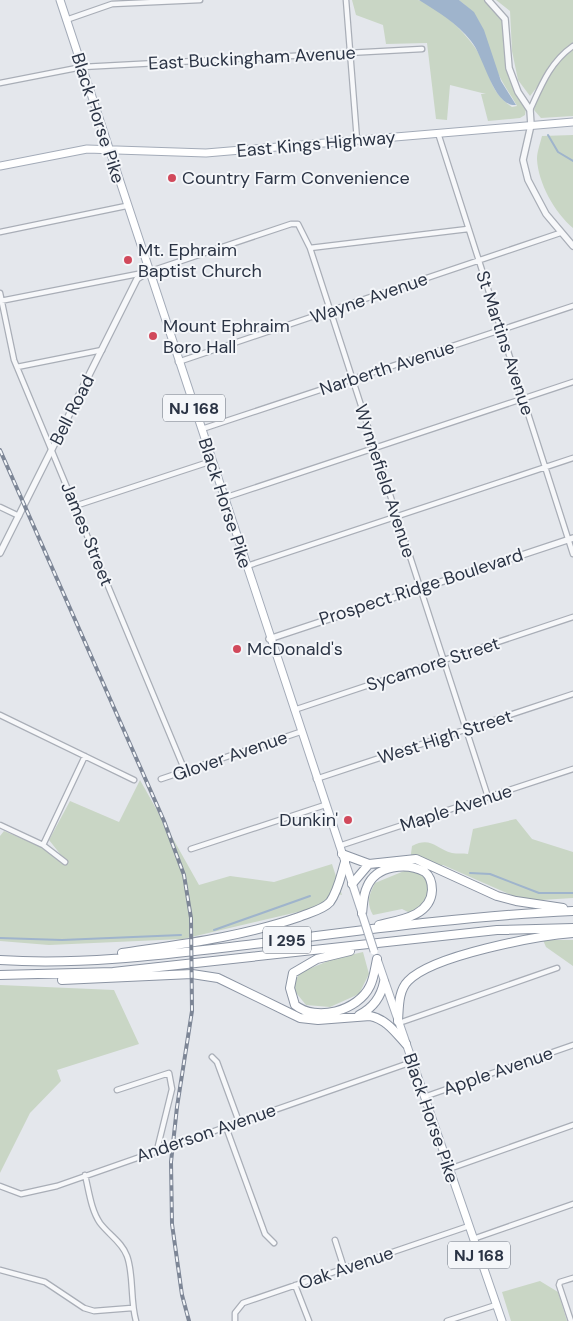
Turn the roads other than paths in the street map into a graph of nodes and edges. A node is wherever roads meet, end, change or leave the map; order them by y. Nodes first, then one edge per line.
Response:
1 (60, 0) edge
2 (200, 0) edge
3 (346, 0) edge
4 (488, 0) edge
5 (66, 20) junction
6 (573, 46) edge
7 (422, 49) dead end
8 (350, 52) junction
9 (82, 67) junction
10 (0, 84) edge
11 (530, 110) junction
12 (573, 122) edge
13 (527, 125) junction
14 (438, 133) junction
15 (356, 140) junction
16 (108, 149) junction
17 (0, 166) edge
18 (126, 206) junction
19 (468, 229) junction
20 (0, 232) edge
21 (560, 233) junction
22 (573, 246) edge
23 (310, 248) junction
24 (478, 261) junction
25 (148, 272) junction
26 (0, 293) edge
27 (1, 301) edge
28 (573, 306) edge
29 (329, 311) junction
30 (500, 330) junction
31 (102, 350) junction
32 (178, 362) junction
33 (17, 367) junction
34 (352, 379) junction
35 (573, 382) edge
36 (523, 398) junction
37 (202, 429) junction
38 (374, 448) junction
39 (52, 449) junction
40 (573, 458) edge
41 (212, 461) junction
42 (546, 466) junction
43 (224, 498) junction
44 (75, 506) junction
45 (0, 507) edge
46 (18, 516) junction
47 (396, 517) junction
48 (570, 538) edge
49 (0, 553) edge
50 (573, 554) edge
51 (245, 566) junction
52 (420, 587) junction
53 (573, 617) edge
54 (269, 639) junction
55 (444, 660) junction
56 (573, 694) edge
57 (293, 710) junction
58 (0, 715) edge
59 (467, 729) junction
60 (300, 732) junction
61 (85, 756) junction
62 (573, 769) edge
63 (185, 771) junction
64 (161, 779) dead end
65 (316, 779) junction
66 (134, 780) dead end
67 (488, 797) junction
68 (325, 805) junction
69 (0, 825) edge
70 (44, 845) junction
71 (191, 849) dead end
72 (340, 850) junction
73 (65, 862) dead end
74 (344, 862) junction
75 (369, 864) junction
76 (352, 884) junction
77 (573, 910) edge
78 (362, 914) junction
79 (573, 928) edge
80 (345, 933) junction
81 (573, 933) edge
82 (408, 940) junction
83 (375, 955) junction
84 (0, 960) edge
85 (78, 960) junction
86 (557, 968) dead end
87 (0, 976) edge
88 (384, 982) junction
89 (350, 1018) junction
90 (398, 1022) junction
91 (406, 1044) junction
92 (573, 1045) edge
93 (212, 1057) dead end
94 (412, 1062) junction
95 (117, 1090) dead end
96 (424, 1097) junction
97 (239, 1122) junction
98 (226, 1126) junction
99 (573, 1126) edge
100 (157, 1150) junction
101 (449, 1169) junction
102 (85, 1175) junction
103 (0, 1186) edge
104 (573, 1204) edge
105 (469, 1226) junction
106 (474, 1239) junction
107 (335, 1240) dead end
108 (274, 1243) dead end
109 (344, 1268) junction
110 (0, 1270) edge
111 (572, 1278) edge
112 (295, 1285) junction
113 (496, 1305) junction
114 (132, 1308) junction
115 (136, 1321) edge
116 (235, 1321) edge
117 (309, 1321) edge
118 (447, 1321) edge
119 (502, 1321) edge
120 (572, 1321) edge

1 - 5 main road, Black Horse Pike / NJ 168
2 - 5 street
3 - 8 street
4 - 11 street
5 - 9 main road, Black Horse Pike / NJ 168
6 - 11 street
7 - 8 street, East Buckingham Avenue
8 - 9 street, East Buckingham Avenue
8 - 15 street
9 - 10 street, East Buckingham Avenue
9 - 16 main road, Black Horse Pike / NJ 168
11 - 13 street
12 - 13 main road, East Kings Highway
13 - 14 main road, East Kings Highway
13 - 21 street
14 - 15 main road, East Kings Highway
14 - 19 street, St Martins Avenue
15 - 16 main road, East Kings Highway
16 - 17 main road, East Kings Highway
16 - 18 main road, Black Horse Pike / NJ 168
18 - 20 street
18 - 25 main road, Black Horse Pike / NJ 168
19 - 23 street
19 - 24 street, St Martins Avenue
21 - 22 street
21 - 24 street, Wayne Avenue
23 - 25 street, Wynnefield Avenue
23 - 29 street, Wynnefield Avenue
24 - 29 street, Wayne Avenue
24 - 30 street, St Martins Avenue
25 - 27 street
25 - 31 street, Bell Road
25 - 32 main road, Black Horse Pike / NJ 168
26 - 27 street, James Street
27 - 33 street, James Street
28 - 30 street, Narberth Avenue
29 - 32 street, Wayne Avenue
29 - 34 street, Wynnefield Avenue
30 - 34 street, Narberth Avenue
30 - 36 street, St Martins Avenue
31 - 33 street
31 - 39 street, Bell Road
32 - 37 main road, Black Horse Pike / NJ 168
33 - 39 street, James Street
34 - 37 street, Narberth Avenue
34 - 38 street, Wynnefield Avenue
35 - 36 street
36 - 38 street
36 - 42 street, St Martins Avenue
37 - 41 main road, Black Horse Pike / NJ 168
38 - 43 street
38 - 47 street, Wynnefield Avenue
39 - 44 street, James Street
39 - 46 street, Bell Road
40 - 42 street
41 - 43 main road, Black Horse Pike / NJ 168
41 - 44 street
42 - 47 street
42 - 48 street, St Martins Avenue
43 - 51 main road, Black Horse Pike / NJ 168
44 - 63 street, James Street
45 - 46 street
46 - 49 street, Bell Road
47 - 51 street
47 - 52 street, Wynnefield Avenue
48 - 50 street, St Martins Avenue
48 - 52 street, Prospect Ridge Boulevard
51 - 54 main road, Black Horse Pike / NJ 168
52 - 54 street, Prospect Ridge Boulevard
52 - 55 street, Wynnefield Avenue
53 - 55 street, Sycamore Street
54 - 57 main road, Black Horse Pike / NJ 168
55 - 57 street, Sycamore Street
55 - 59 street, Wynnefield Avenue
56 - 59 street, West High Street
57 - 60 main road, Black Horse Pike / NJ 168
58 - 61 street
59 - 65 street, West High Street
59 - 67 street, Wynnefield Avenue
60 - 63 street, Glover Avenue
60 - 65 main road, Black Horse Pike / NJ 168
61 - 66 street
61 - 70 street
62 - 67 street, Maple Avenue
63 - 64 street, Glover Avenue
65 - 68 main road, Black Horse Pike / NJ 168
67 - 72 street, Maple Avenue
68 - 71 street
68 - 72 main road, Black Horse Pike / NJ 168
69 - 70 street
70 - 73 street
72 - 74 main road, Black Horse Pike / NJ 168
72 - 75 highway
74 - 76 main road, NJ 168
74 - 85 highway
75 - 76 highway
75 - 77 highway
76 - 78 main road, NJ 168
77 - 80 highway, I 295
78 - 80 highway
78 - 83 main road, Black Horse Pike / NJ 168, bridge
79 - 82 highway, I 295
80 - 85 highway, I 295
81 - 90 highway
82 - 83 highway
82 - 87 highway, I 295
83 - 88 main road, Black Horse Pike / NJ 168
84 - 85 highway, I 295
86 - 90 street
87 - 89 highway
88 - 89 highway
88 - 90 main road, Black Horse Pike / NJ 168
89 - 91 highway
90 - 91 main road, Black Horse Pike / NJ 168
91 - 94 main road, Black Horse Pike / NJ 168
92 - 96 street, Apple Avenue
93 - 97 street
94 - 96 main road, Black Horse Pike / NJ 168
94 - 97 street, Anderson Avenue
95 - 100 street
96 - 101 main road, Black Horse Pike / NJ 168
97 - 98 street, Anderson Avenue
98 - 100 street, Anderson Avenue
98 - 108 street
99 - 101 street
100 - 102 street, Anderson Avenue
101 - 105 main road, Black Horse Pike / NJ 168
102 - 103 street, Anderson Avenue
102 - 114 street
104 - 106 street
105 - 106 main road, Black Horse Pike / NJ 168
105 - 109 street, Oak Avenue
106 - 113 main road, Black Horse Pike / NJ 168
107 - 109 street
109 - 112 street, Oak Avenue
110 - 114 street
111 - 120 street
112 - 116 street, Oak Avenue
112 - 117 street
113 - 118 street
113 - 119 main road, Black Horse Pike / NJ 168
114 - 115 street

